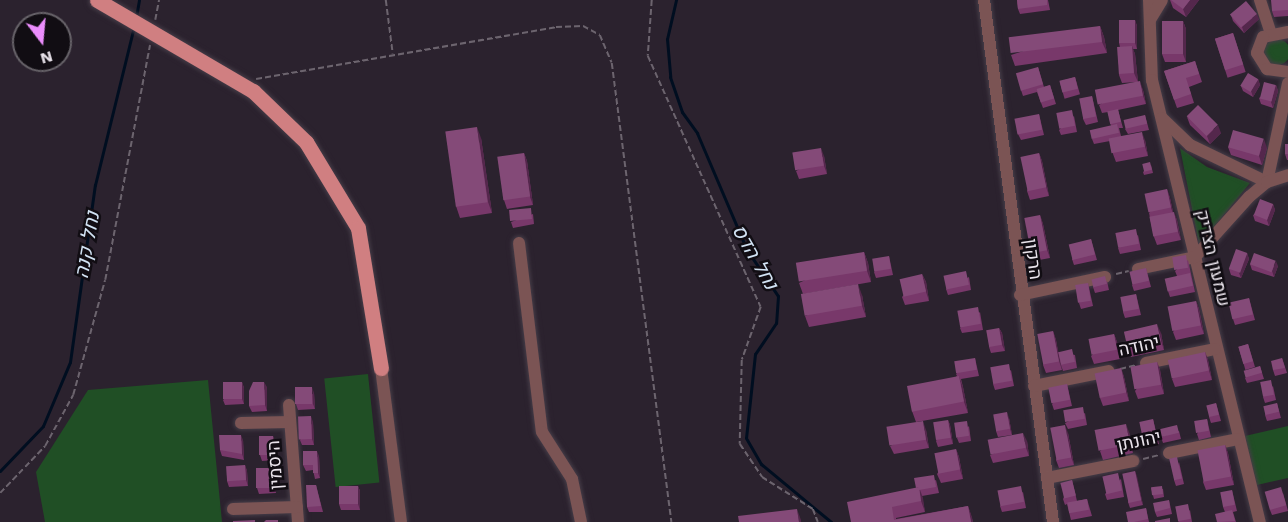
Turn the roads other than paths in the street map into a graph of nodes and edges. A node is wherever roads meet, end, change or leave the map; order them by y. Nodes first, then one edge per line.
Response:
1 (97, 0) edge
2 (984, 0) edge
3 (1149, 0) edge
4 (1162, 0) edge
5 (1260, 0) edge
6 (1149, 21) junction
7 (1288, 32) edge
8 (1271, 34) junction
9 (1288, 72) edge
10 (1288, 82) edge
11 (1161, 116) junction
12 (1288, 175) edge
13 (1267, 182) junction
14 (519, 243) dead end
15 (1195, 257) junction
16 (1138, 269) edge
17 (1105, 277) edge
18 (1020, 295) junction
19 (1215, 349) junction
20 (1146, 363) edge
21 (381, 368) joint
22 (1119, 369) edge
23 (1034, 386) junction
24 (289, 405) dead end
25 (290, 422) junction
26 (241, 423) dead end
27 (1238, 439) junction
28 (1169, 453) road end
29 (1133, 460) road end
30 (1047, 478) junction
31 (297, 507) junction
32 (233, 509) dead end
33 (298, 522) edge
34 (401, 522) edge
35 (581, 522) edge
36 (1053, 522) edge
37 (1260, 522) edge

1 - 21 main road
2 - 18 street, הרקון
3 - 6 street, שמעון הצדיק
4 - 6 street
5 - 8 street
6 - 11 street, שמעון הצדיק
7 - 8 street
8 - 9 street
10 - 13 street
11 - 13 street
11 - 15 street, שמעון הצדיק
12 - 13 street
13 - 15 street
14 - 35 street
15 - 16 street
15 - 19 street, שמעון הצדיק
17 - 18 street
18 - 23 street, הרקון
19 - 20 street, יהודה
19 - 27 street, שמעון הצדיק
21 - 34 street
22 - 23 street, יהודה
23 - 30 street, הרקון
24 - 25 street, היסמין
25 - 26 street
25 - 31 street, היסמין
27 - 28 street, יהונתן
27 - 37 street, שמעון הצדיק
29 - 30 street, יהונתן
30 - 36 street, הרקון
31 - 32 street
31 - 33 street, היסמין

